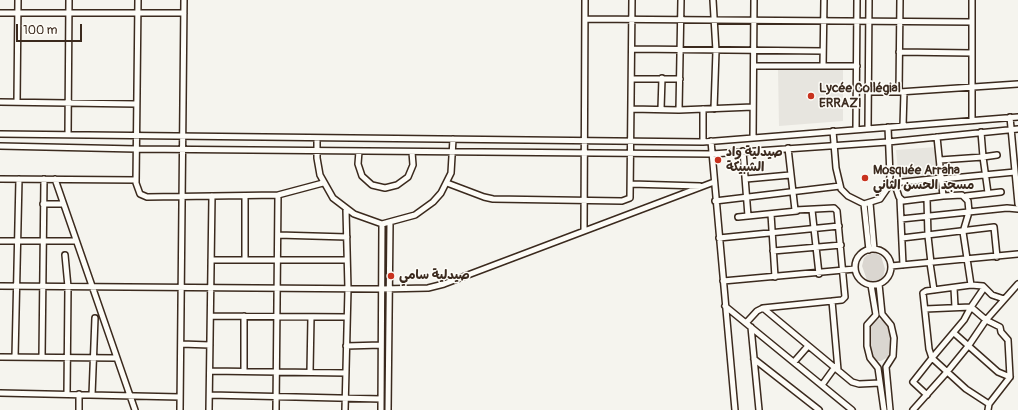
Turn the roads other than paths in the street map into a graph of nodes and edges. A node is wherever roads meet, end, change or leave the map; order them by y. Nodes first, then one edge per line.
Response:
1 (18, 0) edge
2 (69, 0) edge
3 (138, 0) edge
4 (184, 0) edge
5 (585, 0) edge
6 (632, 0) edge
7 (681, 0) edge
8 (713, 0) edge
9 (754, 0) edge
10 (824, 0) edge
11 (857, 0) edge
12 (869, 0) edge
13 (900, 0) edge
14 (972, 0) edge
15 (0, 13) edge
16 (18, 13) junction
17 (138, 13) junction
18 (184, 13) junction
19 (68, 14) junction
20 (632, 18) junction
21 (585, 19) junction
22 (681, 20) junction
23 (715, 20) junction
24 (754, 20) junction
25 (824, 20) junction
26 (857, 21) junction
27 (869, 21) junction
28 (900, 22) junction
29 (972, 22) junction
30 (632, 50) junction
31 (680, 50) junction
32 (716, 51) junction
33 (754, 51) junction
34 (823, 51) junction
35 (899, 52) junction
36 (972, 53) junction
37 (754, 66) junction
38 (823, 66) junction
39 (857, 66) junction
40 (662, 78) junction
41 (632, 79) junction
42 (680, 79) junction
43 (1018, 84) edge
44 (972, 87) junction
45 (868, 92) junction
46 (901, 92) junction
47 (0, 102) edge
48 (17, 102) junction
49 (67, 103) junction
50 (136, 104) junction
51 (753, 107) junction
52 (631, 109) junction
53 (662, 109) junction
54 (703, 109) junction
55 (714, 109) junction
56 (679, 110) junction
57 (1018, 117) edge
58 (1010, 118) junction
59 (972, 120) junction
60 (903, 126) junction
61 (888, 127) junction
62 (868, 128) junction
63 (856, 129) junction
64 (1011, 129) junction
65 (1018, 129) edge
66 (833, 131) junction
67 (981, 132) junction
68 (0, 134) edge
69 (68, 135) junction
70 (137, 135) junction
71 (183, 136) junction
72 (937, 137) junction
73 (317, 138) junction
74 (753, 138) junction
75 (453, 139) junction
76 (584, 140) junction
77 (631, 140) junction
78 (711, 141) junction
79 (703, 142) junction
80 (888, 142) junction
81 (834, 144) junction
82 (0, 146) edge
83 (788, 148) junction
84 (136, 149) junction
85 (183, 149) junction
86 (317, 149) junction
87 (359, 151) junction
88 (743, 151) junction
89 (412, 152) junction
90 (453, 152) junction
91 (585, 154) junction
92 (631, 154) junction
93 (712, 154) junction
94 (997, 155) dead end
95 (983, 157) junction
96 (940, 160) junction
97 (1015, 172) junction
98 (790, 175) junction
99 (986, 175) junction
100 (0, 178) edge
101 (19, 179) junction
102 (44, 179) junction
103 (55, 179) junction
104 (746, 179) junction
105 (942, 179) junction
106 (136, 180) junction
107 (714, 182) junction
108 (892, 182) junction
109 (323, 183) junction
110 (447, 183) junction
111 (631, 184) junction
112 (703, 186) junction
113 (840, 186) junction
114 (1001, 192) dead end
115 (792, 193) junction
116 (988, 193) junction
117 (278, 195) junction
118 (182, 196) junction
119 (212, 196) junction
120 (943, 196) junction
121 (966, 196) junction
122 (245, 197) junction
123 (747, 197) junction
124 (900, 199) junction
125 (927, 199) junction
126 (584, 200) junction
127 (715, 200) junction
128 (870, 203) junction
129 (43, 204) junction
130 (63, 204) junction
131 (864, 204) junction
132 (1018, 204) edge
133 (346, 210) junction
134 (812, 210) junction
135 (1018, 210) edge
136 (796, 211) junction
137 (969, 212) junction
138 (771, 214) junction
139 (748, 216) junction
140 (738, 217) dead end
141 (927, 217) junction
142 (901, 219) junction
143 (390, 223) junction
144 (382, 224) junction
145 (839, 226) junction
146 (814, 228) junction
147 (584, 230) junction
148 (963, 232) junction
149 (771, 233) junction
150 (278, 235) junction
151 (928, 236) junction
152 (347, 237) junction
153 (719, 238) junction
154 (902, 238) junction
155 (0, 241) edge
156 (18, 241) junction
157 (43, 241) junction
158 (76, 241) junction
159 (840, 245) junction
160 (816, 247) junction
161 (872, 250) junction
162 (773, 251) junction
163 (1018, 254) edge
164 (65, 255) dead end
165 (997, 257) junction
166 (245, 259) junction
167 (212, 260) junction
168 (278, 260) junction
169 (347, 260) junction
170 (966, 260) junction
171 (931, 263) junction
172 (903, 265) junction
173 (891, 266) junction
174 (856, 269) junction
175 (843, 271) junction
176 (819, 274) junction
177 (775, 277) junction
178 (723, 281) junction
179 (871, 284) junction
180 (879, 284) junction
181 (1018, 284) edge
182 (971, 285) junction
183 (0, 286) edge
184 (17, 286) junction
185 (42, 286) junction
186 (68, 287) junction
187 (91, 287) junction
188 (182, 287) junction
189 (211, 287) junction
190 (278, 288) junction
191 (954, 288) junction
192 (984, 288) junction
193 (348, 289) junction
194 (382, 289) junction
195 (389, 289) junction
196 (934, 290) junction
197 (1004, 299) junction
198 (832, 301) junction
199 (725, 306) junction
200 (955, 307) junction
201 (971, 307) junction
202 (763, 308) junction
203 (925, 309) junction
204 (879, 315) junction
205 (211, 316) junction
206 (244, 316) junction
207 (277, 316) junction
208 (311, 317) junction
209 (347, 317) junction
210 (95, 318) dead end
211 (986, 320) junction
212 (746, 323) junction
213 (751, 327) junction
214 (954, 333) junction
215 (181, 344) junction
216 (210, 345) junction
217 (381, 345) junction
218 (969, 345) junction
219 (346, 346) junction
220 (808, 346) junction
221 (0, 357) edge
222 (15, 357) junction
223 (42, 357) junction
224 (68, 357) junction
225 (92, 358) junction
226 (116, 358) junction
227 (932, 358) junction
228 (754, 359) junction
229 (794, 362) junction
230 (886, 367) junction
231 (878, 368) junction
232 (836, 369) junction
233 (210, 371) junction
234 (244, 371) junction
235 (276, 371) junction
236 (310, 372) junction
237 (947, 372) junction
238 (346, 373) junction
239 (1010, 377) junction
240 (880, 384) junction
241 (822, 385) junction
242 (0, 393) edge
243 (67, 394) junction
244 (79, 394) junction
245 (92, 395) junction
246 (210, 395) junction
247 (927, 395) junction
248 (130, 396) junction
249 (276, 396) junction
250 (180, 397) junction
251 (345, 398) junction
252 (381, 399) junction
253 (989, 407) edge
254 (79, 410) edge
255 (135, 410) edge
256 (180, 410) edge
257 (209, 410) edge
258 (276, 410) edge
259 (345, 410) edge
260 (381, 410) edge
261 (388, 410) edge
262 (735, 410) edge
263 (759, 410) edge
264 (818, 410) edge
265 (852, 410) edge
266 (884, 410) edge
267 (890, 410) edge
268 (913, 410) edge

1 - 16 street
2 - 19 street
3 - 17 street
4 - 18 street
5 - 21 street
6 - 20 street
7 - 22 street
8 - 23 street
9 - 24 street
10 - 25 street
11 - 26 street
12 - 27 street
13 - 28 street
14 - 29 street
15 - 16 street
16 - 19 street
16 - 48 street
17 - 18 street
17 - 19 street
17 - 50 street
18 - 71 street
19 - 49 street
20 - 21 street
20 - 22 street
20 - 30 street
21 - 76 street
22 - 23 street
22 - 31 street
23 - 24 street
23 - 32 street
24 - 25 street
24 - 33 street
25 - 26 street
25 - 34 street
26 - 27 street
26 - 39 street
27 - 28 street
27 - 45 street
28 - 29 street
28 - 35 street
29 - 36 street
30 - 31 street
30 - 41 street
31 - 32 street
31 - 42 street
32 - 33 street
32 - 55 street
33 - 34 street
33 - 37 street
34 - 38 street
35 - 36 street
35 - 46 street
36 - 44 street
37 - 38 street
37 - 51 street
38 - 39 street
39 - 63 street
40 - 41 street
40 - 42 street
40 - 53 street
41 - 52 street
42 - 56 street
43 - 44 street
44 - 46 street
44 - 59 street
45 - 46 street
45 - 62 street
46 - 60 street
47 - 48 street
48 - 49 street
49 - 50 street
49 - 69 street
50 - 70 street
51 - 55 street
51 - 74 street
52 - 53 street
52 - 77 street
53 - 56 street
54 - 55 street
54 - 56 street
54 - 79 street
57 - 58 street
58 - 59 street
58 - 64 street
59 - 60 street
60 - 61 street
61 - 62 street
61 - 80 street
62 - 63 street
63 - 66 street
64 - 65 street
64 - 67 street
64 - 97 street
66 - 74 street
66 - 81 street
67 - 72 street
67 - 95 street
68 - 69 street
69 - 70 street
70 - 71 street
70 - 84 street
71 - 73 street
71 - 85 street
72 - 80 street
72 - 96 street
73 - 75 street
73 - 86 street
74 - 78 street
75 - 76 street
75 - 90 street
76 - 77 street
76 - 91 street
77 - 79 street
77 - 92 street
78 - 79 street
78 - 93 street
80 - 81 street
80 - 108 street
81 - 83 street
81 - 113 street
82 - 84 street
83 - 88 street
83 - 98 street
84 - 85 street
84 - 106 street
85 - 86 street
85 - 118 street
86 - 87 street
86 - 109 street
87 - 89 street
87 - 89 street
88 - 93 street
88 - 104 street
89 - 90 street
90 - 91 street
90 - 110 street
91 - 92 street
91 - 126 street
92 - 93 street
92 - 111 street
93 - 107 street
94 - 95 street
95 - 96 street
95 - 99 street
96 - 105 street
97 - 99 street
97 - 132 street
98 - 104 street
98 - 115 street
99 - 105 street
99 - 116 street
100 - 101 street
101 - 102 street
101 - 156 street
102 - 103 street
102 - 129 street
103 - 106 street
103 - 130 street
104 - 123 street
105 - 108 street
105 - 120 street
106 - 118 street
107 - 112 street
107 - 127 street
108 - 124 street
108 - 128 street
109 - 117 street
109 - 133 street
110 - 126 street
110 - 143 street
111 - 112 street
111 - 126 street
112 - 147 street
113 - 115 street
113 - 131 street
114 - 116 street
115 - 123 street
115 - 136 street
116 - 121 street
117 - 122 street
117 - 150 street
118 - 119 street
118 - 188 street
119 - 122 street
119 - 167 street
120 - 121 street
120 - 125 street
121 - 137 street
122 - 166 street
123 - 127 street
123 - 139 street
124 - 125 street
124 - 142 street
125 - 141 street
126 - 147 street
127 - 153 street
128 - 131 street
128 - 161 street
129 - 130 street
129 - 157 street
130 - 158 street
131 - 161 street
133 - 144 street
133 - 152 street
134 - 136 street
134 - 145 street
134 - 146 street
135 - 137 street
136 - 138 street
137 - 141 street
137 - 148 street
138 - 139 street
138 - 149 street
139 - 140 street
141 - 142 street
141 - 151 street
142 - 154 street
143 - 144 street
143 - 195 street
144 - 194 street
145 - 146 street
145 - 159 street
146 - 149 street
146 - 160 street
147 - 195 street
148 - 151 street
148 - 165 street
148 - 170 street
149 - 153 street
149 - 162 street
150 - 152 street
150 - 168 street
151 - 154 street
151 - 171 street
152 - 169 street
153 - 178 street
154 - 172 street
155 - 156 street
156 - 157 street
156 - 184 street
157 - 158 street
157 - 185 street
158 - 187 street
159 - 160 street
159 - 175 street
160 - 162 street
160 - 176 street
161 - 173 street
161 - 174 street
162 - 177 street
163 - 165 street
164 - 186 street
165 - 170 street
166 - 167 street
166 - 168 street
167 - 189 street
168 - 169 street
168 - 190 street
169 - 193 street
170 - 171 street
170 - 182 street
171 - 172 street
171 - 196 street
172 - 173 street
173 - 180 street
174 - 175 street
174 - 179 street
175 - 176 street
175 - 198 street
176 - 177 street
177 - 178 street
178 - 199 street
179 - 180 street
179 - 204 street
180 - 204 street
181 - 197 street
182 - 191 street
182 - 192 street
183 - 184 street
184 - 185 street
184 - 222 street
185 - 186 street
185 - 223 street
186 - 187 street
186 - 224 street
187 - 188 street
187 - 226 street
188 - 189 street
188 - 215 street
189 - 190 street
189 - 205 street
190 - 193 street
190 - 207 street
191 - 196 street
191 - 200 street
192 - 197 street
192 - 201 street
193 - 194 street
193 - 209 street
194 - 195 street
194 - 217 street
195 - 261 street
196 - 203 street
197 - 211 street
198 - 202 street
198 - 232 street
199 - 212 street
199 - 262 street
200 - 201 street
200 - 203 street
201 - 211 street
201 - 214 street
202 - 212 street
202 - 220 street
203 - 227 street
204 - 230 street
204 - 231 street
205 - 206 street
205 - 216 street
206 - 207 street
206 - 234 street
207 - 208 street
207 - 235 street
208 - 209 street
208 - 236 street
209 - 219 street
210 - 225 street
211 - 218 street
211 - 239 street
212 - 213 street
213 - 228 street
213 - 229 street
214 - 218 street
214 - 227 street
215 - 216 street
215 - 250 street
216 - 233 street
217 - 219 street
217 - 252 street
218 - 237 street
218 - 239 street
219 - 238 street
220 - 229 street
220 - 232 street
221 - 222 street
222 - 223 street
223 - 224 street
224 - 225 street
224 - 243 street
225 - 226 street
225 - 245 street
226 - 248 street
227 - 237 street
227 - 247 street
228 - 263 street
228 - 264 street
229 - 241 street
230 - 231 street
230 - 267 street
231 - 240 street
232 - 240 street
232 - 241 street
233 - 234 street
233 - 246 street
234 - 235 street
235 - 236 street
235 - 249 street
236 - 238 street
237 - 247 street
237 - 253 street
238 - 251 street
239 - 253 street
240 - 266 street
241 - 265 street
242 - 243 street
243 - 244 street
244 - 245 street
244 - 254 street
245 - 248 street
246 - 249 street
246 - 257 street
247 - 268 street
248 - 250 street
248 - 255 street
249 - 251 street
249 - 258 street
250 - 256 street
251 - 252 street
251 - 259 street
252 - 260 street

